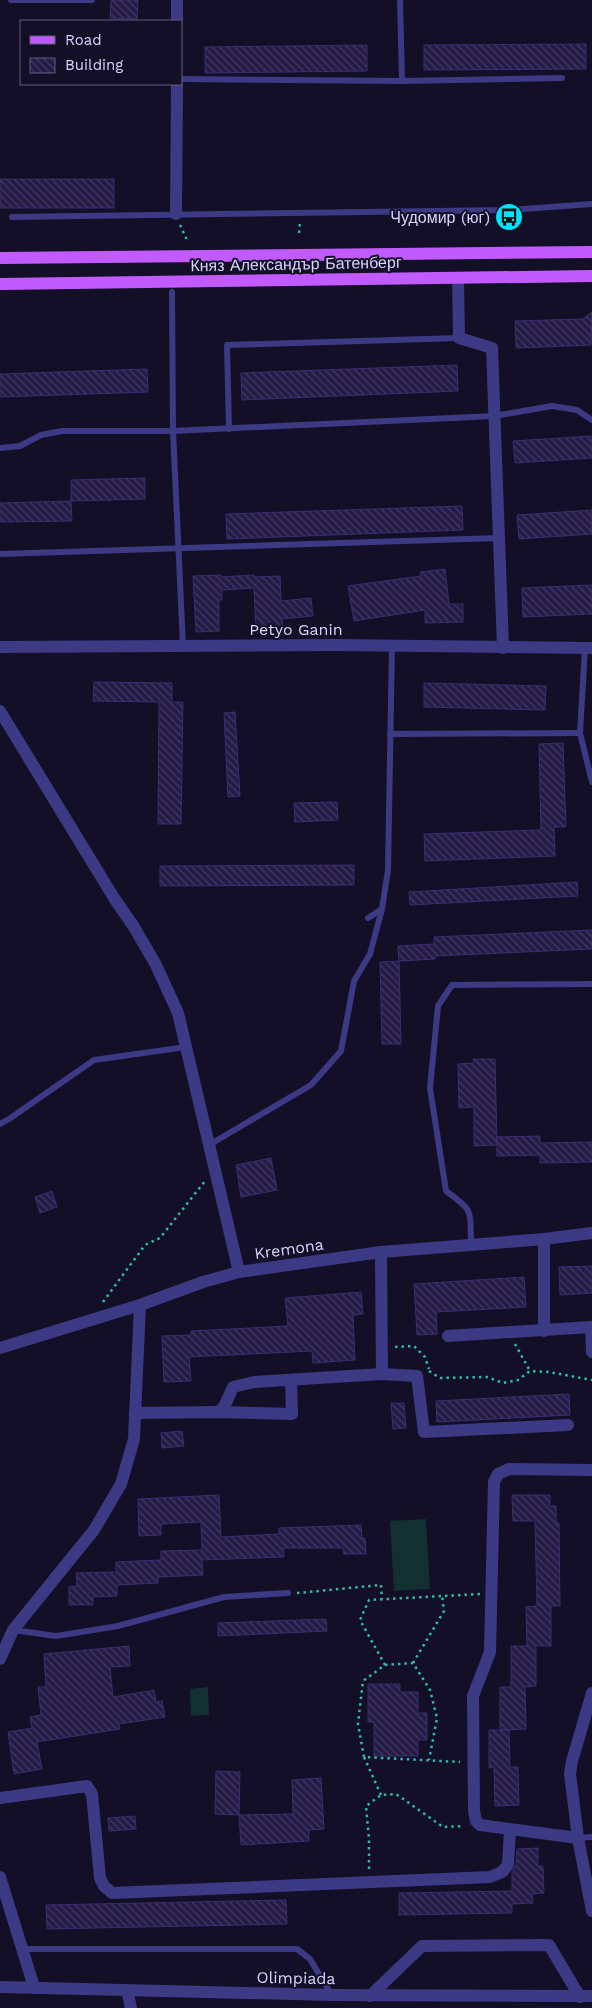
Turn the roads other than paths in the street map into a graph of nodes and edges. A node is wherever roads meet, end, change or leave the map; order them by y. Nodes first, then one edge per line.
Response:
1 (11, 0) edge
2 (92, 0) edge
3 (177, 0) edge
4 (400, 0) edge
5 (177, 20) edge
6 (562, 78) dead end
7 (182, 79) edge
8 (402, 81) junction
9 (177, 85) edge
10 (592, 204) edge
11 (176, 214) junction
12 (12, 217) dead end
13 (592, 252) edge
14 (0, 258) edge
15 (592, 276) edge
16 (458, 278) junction
17 (0, 284) edge
18 (172, 292) dead end
19 (459, 338) junction
20 (494, 416) junction
21 (592, 420) edge
22 (229, 429) junction
23 (173, 431) junction
24 (0, 448) edge
25 (499, 538) junction
26 (179, 548) junction
27 (0, 554) edge
28 (183, 646) junction
29 (392, 646) junction
30 (0, 647) edge
31 (503, 648) junction
32 (588, 648) edge
33 (0, 711) edge
34 (580, 733) junction
35 (390, 734) junction
36 (592, 782) edge
37 (382, 909) junction
38 (368, 918) dead end
39 (592, 984) edge
40 (186, 1047) junction
41 (0, 1124) edge
42 (209, 1144) junction
43 (592, 1233) edge
44 (544, 1239) junction
45 (471, 1244) junction
46 (381, 1252) junction
47 (239, 1272) junction
48 (140, 1305) junction
49 (544, 1331) junction
50 (448, 1336) dead end
51 (0, 1348) edge
52 (592, 1352) edge
53 (382, 1374) junction
54 (291, 1380) junction
55 (218, 1412) junction
56 (135, 1413) junction
57 (568, 1426) dead end
58 (592, 1470) edge
59 (288, 1594) road end
60 (12, 1630) junction
61 (0, 1658) edge
62 (592, 1693) edge
63 (0, 1798) edge
64 (510, 1830) junction
65 (592, 1837) edge
66 (578, 1838) junction
67 (0, 1877) edge
68 (592, 1910) edge
69 (22, 1949) junction
70 (0, 1987) edge
71 (34, 1987) junction
72 (127, 1990) junction
73 (332, 1996) junction
74 (370, 1996) junction
75 (586, 1996) edge
76 (131, 2008) edge

1 - 2 lane
3 - 5 street
4 - 8 lane
6 - 8 lane
7 - 8 lane
9 - 11 street
10 - 11 lane
11 - 12 lane
13 - 14 main road, Княз Александър Батенберг
15 - 16 main road, Княз Александър Батенберг
16 - 17 main road, Княз Александър Батенберг
16 - 19 street
18 - 23 lane
19 - 20 street
19 - 22 lane
20 - 21 lane
20 - 22 lane
20 - 25 street
22 - 23 lane
23 - 24 lane
23 - 26 lane
25 - 26 lane
25 - 31 street
26 - 27 lane
26 - 28 lane
28 - 29 street, Petyo Ganin
28 - 30 street, Petyo Ganin
29 - 31 street, Petyo Ganin
29 - 35 lane
31 - 32 street, Petyo Ganin
32 - 34 lane
33 - 40 street
34 - 35 lane
34 - 36 lane
35 - 37 lane
37 - 38 lane
37 - 42 lane
39 - 45 lane
40 - 41 lane
40 - 42 street
42 - 47 street
43 - 44 street, Kremona
44 - 45 street, Kremona
44 - 49 street
45 - 46 street, Kremona
46 - 47 street, Kremona
46 - 53 street
47 - 48 street, Kremona
48 - 51 street, Kremona
48 - 56 street
49 - 50 street
49 - 52 street
53 - 54 street
53 - 57 street
54 - 55 street
54 - 55 street
55 - 56 street
56 - 60 street
58 - 64 street
59 - 60 lane
60 - 61 street
62 - 66 street
63 - 64 street
64 - 66 street
65 - 66 lane
66 - 68 street
67 - 69 street
69 - 71 street
69 - 73 lane
70 - 71 street, Olimpiada
71 - 72 street, Olimpiada
72 - 73 street, Olimpiada
72 - 76 street
73 - 74 street, Olimpiada
74 - 75 street, Olimpiada
74 - 75 street

